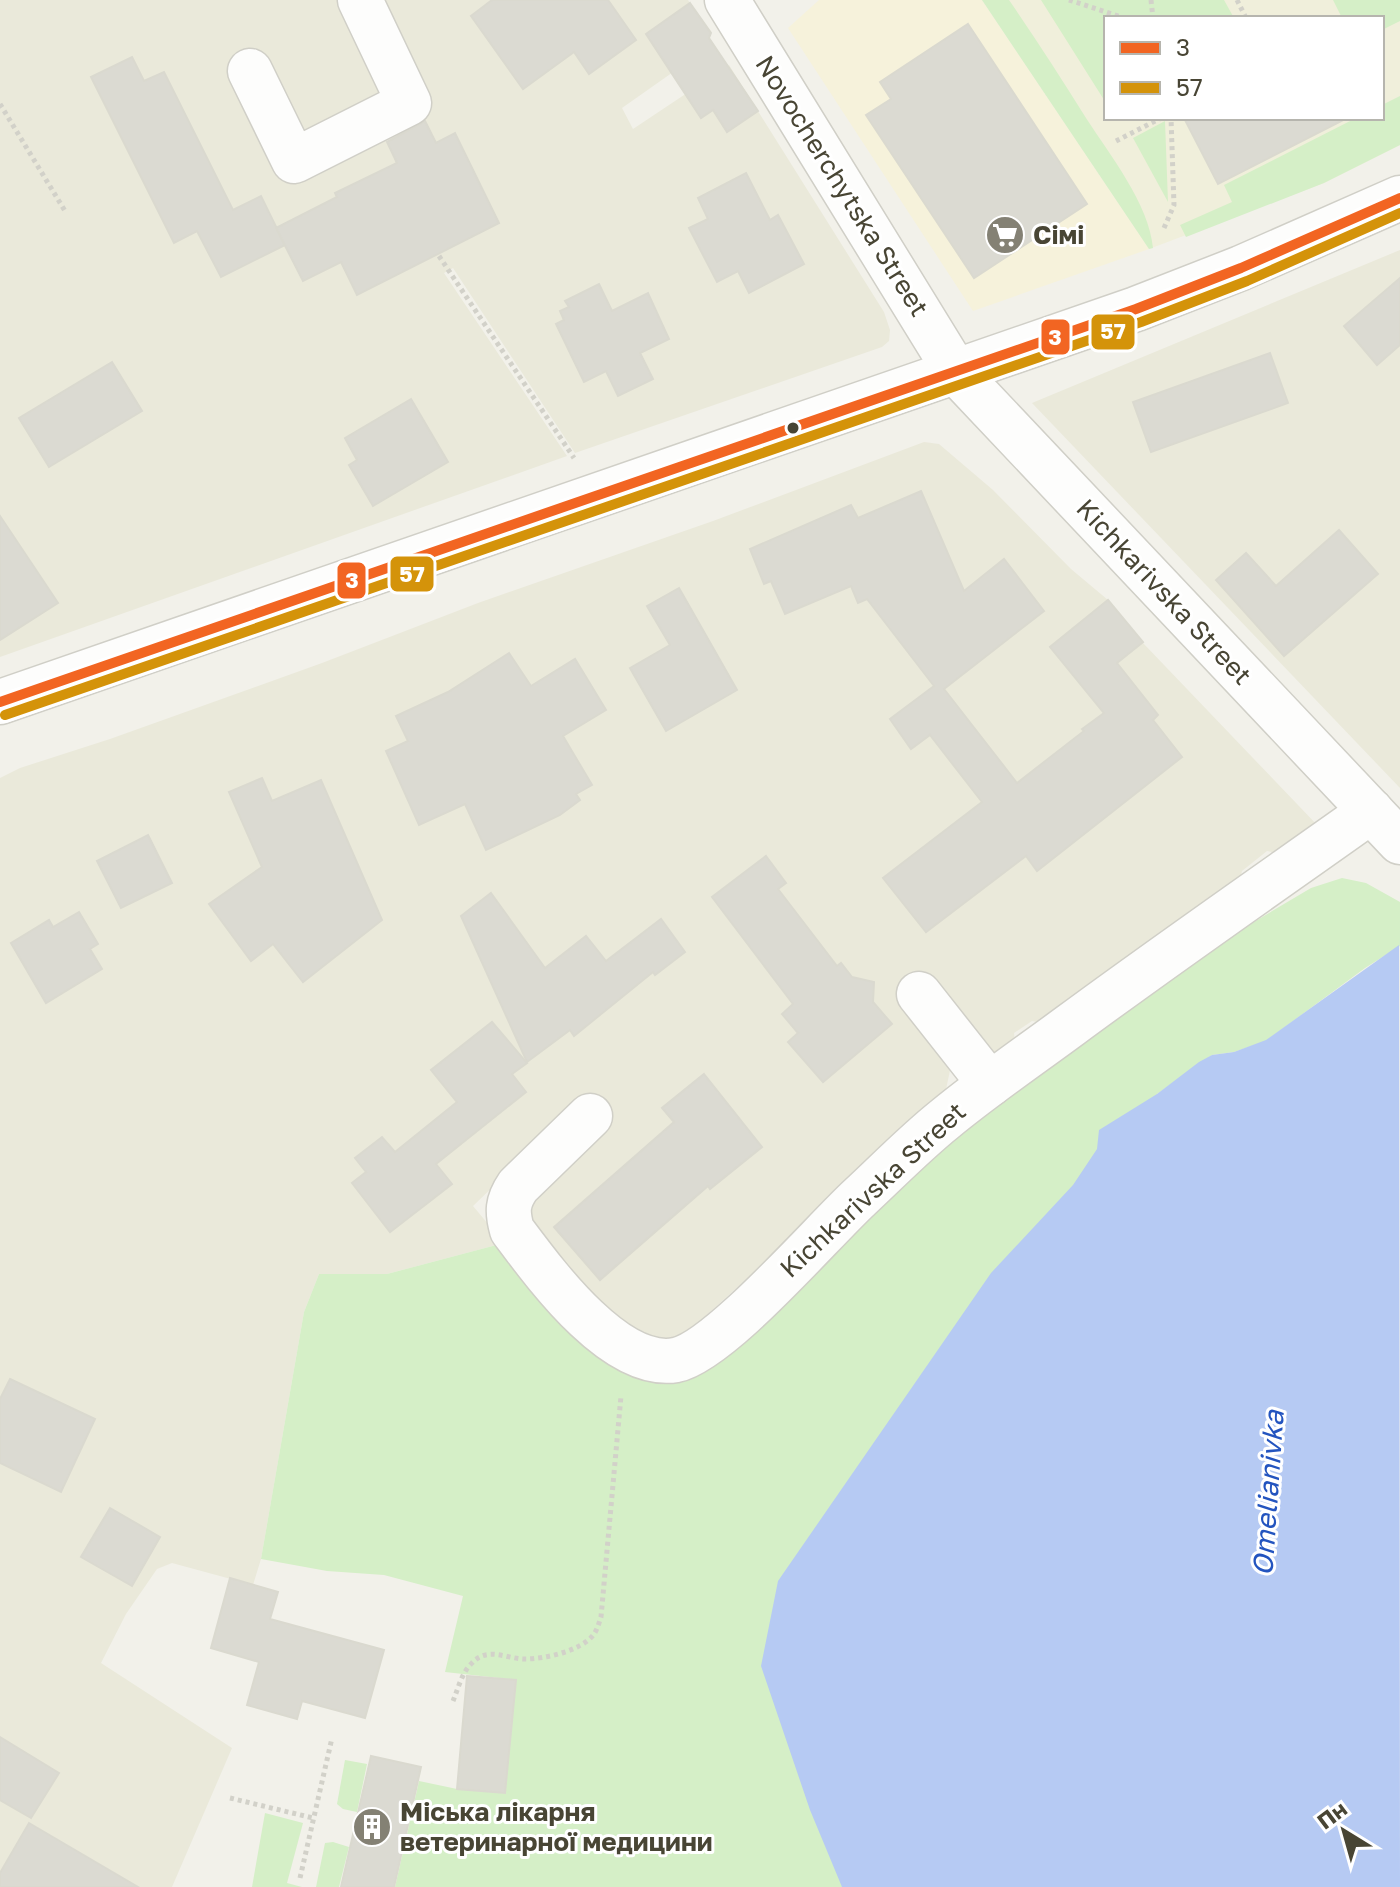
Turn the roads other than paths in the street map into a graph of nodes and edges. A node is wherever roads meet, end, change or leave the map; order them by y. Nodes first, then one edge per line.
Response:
1 (360, 0) edge
2 (727, 0) edge
3 (250, 71) dead end
4 (1400, 198) edge
5 (956, 372) junction
6 (0, 702) edge
7 (1386, 827) edge
8 (919, 994) dead end
9 (990, 1084) junction
10 (590, 1116) dead end

1 - 3 street
2 - 5 street, Novocherchytska Street
4 - 5 street
5 - 6 street
5 - 7 street, Kichkarivska Street
7 - 9 street, Kichkarivska Street
8 - 9 street
9 - 10 street, Kichkarivska Street

